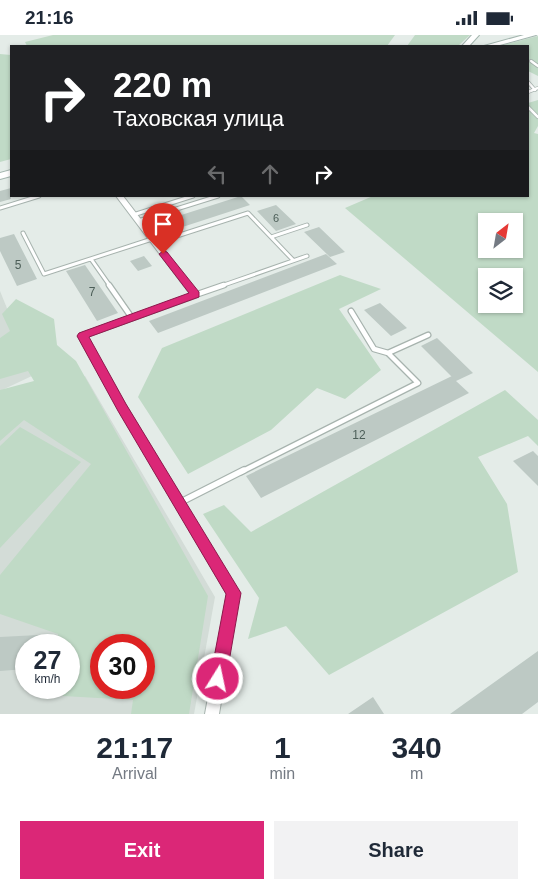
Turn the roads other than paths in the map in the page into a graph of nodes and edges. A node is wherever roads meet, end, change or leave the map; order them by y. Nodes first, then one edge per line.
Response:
1 (476, 35) edge
2 (533, 35) edge
3 (466, 45) edge
4 (492, 45) edge
5 (531, 61) dead end
6 (538, 66) edge
7 (529, 108) edge
8 (538, 117) edge
9 (35, 197) edge
10 (120, 197) edge
11 (190, 197) edge
12 (214, 197) edge
13 (0, 207) edge
14 (135, 218) junction
15 (307, 225) dead end
16 (23, 233) dead end
17 (271, 237) junction
18 (153, 241) junction
19 (307, 256) dead end
20 (91, 259) junction
21 (293, 260) junction
22 (195, 295) junction
23 (351, 311) dead end
24 (132, 317) junction
25 (428, 335) dead end
26 (388, 353) junction
27 (179, 503) junction
28 (212, 714) edge

1 - 3 main road
2 - 4 main road
5 - 6 lane
7 - 8 lane
9 - 13 lane
10 - 14 street
11 - 14 lane
12 - 14 lane
14 - 18 street
15 - 17 lane
16 - 20 lane
17 - 18 lane
17 - 21 lane
18 - 20 lane
18 - 22 street
19 - 21 lane
20 - 24 lane
21 - 22 lane
22 - 24 street
23 - 26 lane
24 - 27 street
25 - 26 lane
26 - 27 lane
27 - 28 street

